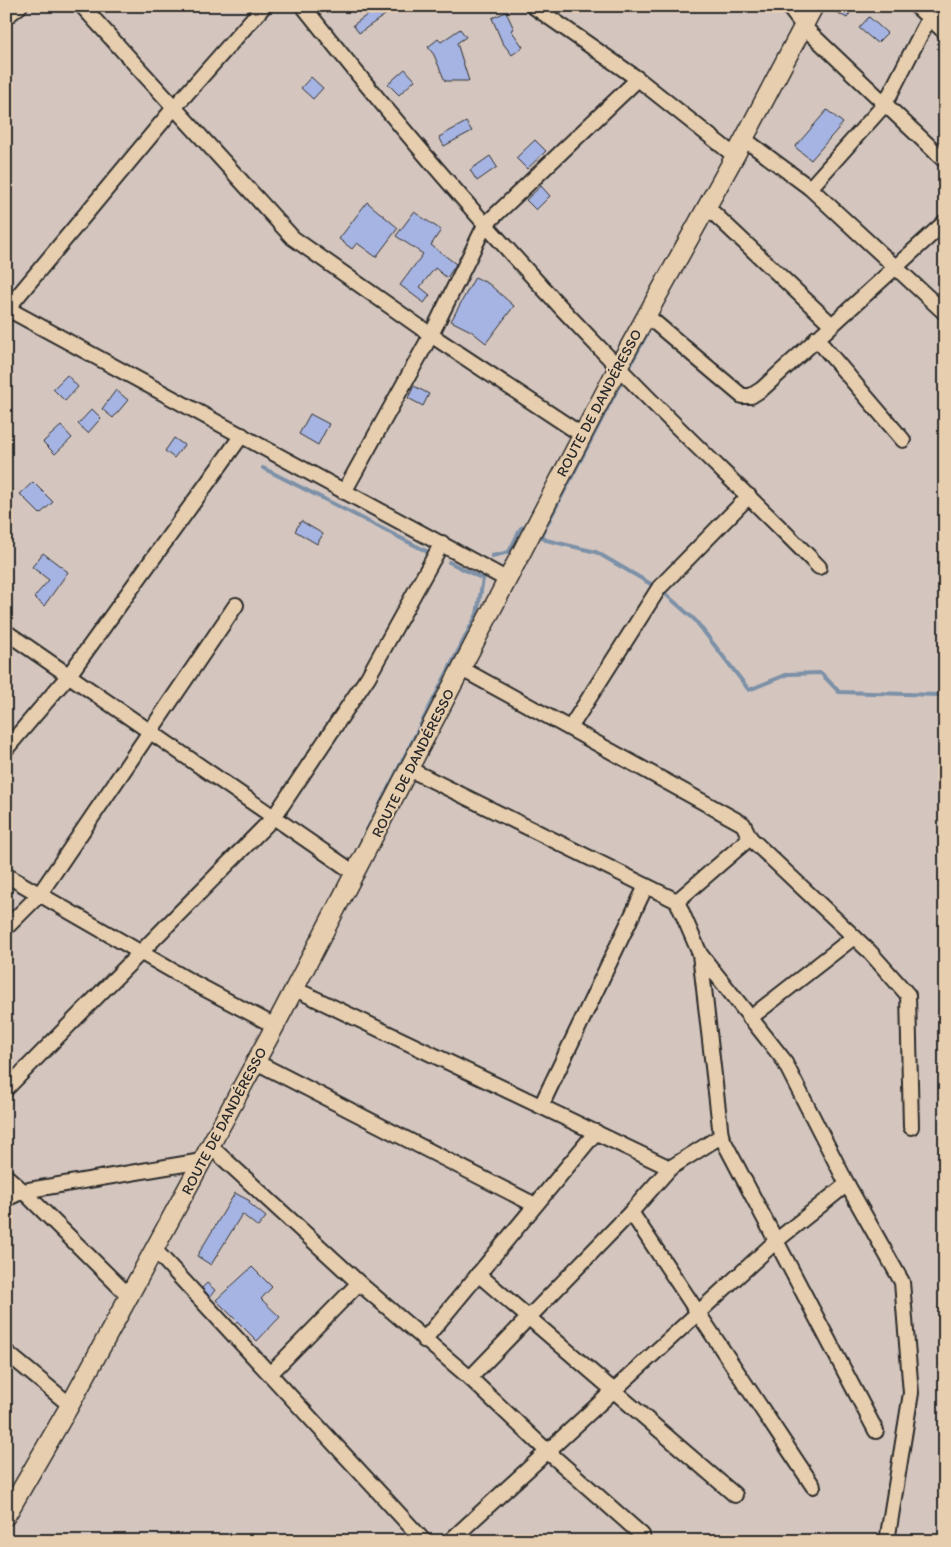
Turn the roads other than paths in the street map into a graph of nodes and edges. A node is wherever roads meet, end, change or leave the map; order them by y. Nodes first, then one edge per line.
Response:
1 (20, 6) edge
2 (82, 6) edge
3 (264, 6) edge
4 (303, 6) edge
5 (533, 6) edge
6 (788, 6) edge
7 (814, 6) edge
8 (916, 6) edge
9 (931, 12) edge
10 (6, 17) edge
11 (804, 27) junction
12 (945, 32) edge
13 (638, 79) junction
14 (885, 104) junction
15 (174, 109) junction
16 (744, 138) junction
17 (735, 156) junction
18 (945, 162) edge
19 (810, 188) junction
20 (706, 206) junction
21 (945, 222) edge
22 (485, 225) junction
23 (895, 267) junction
24 (6, 308) edge
25 (945, 313) edge
26 (646, 315) junction
27 (830, 324) junction
28 (431, 336) junction
29 (816, 338) junction
30 (618, 367) junction
31 (242, 435) junction
32 (582, 435) junction
33 (903, 440) dead end
34 (344, 492) junction
35 (749, 496) junction
36 (442, 543) junction
37 (819, 567) dead end
38 (506, 579) junction
39 (236, 605) dead end
40 (6, 632) edge
41 (462, 669) junction
42 (69, 675) junction
43 (570, 728) junction
44 (150, 731) junction
45 (6, 749) edge
46 (409, 770) junction
47 (274, 817) junction
48 (750, 838) junction
49 (356, 874) junction
50 (6, 875) edge
51 (646, 886) junction
52 (39, 895) junction
53 (677, 901) junction
54 (6, 928) edge
55 (854, 937) junction
56 (140, 952) junction
57 (700, 954) junction
58 (295, 989) junction
59 (750, 1018) junction
60 (275, 1026) junction
61 (256, 1062) junction
62 (6, 1089) edge
63 (541, 1106) junction
64 (912, 1127) dead end
65 (596, 1132) junction
66 (721, 1136) junction
67 (206, 1154) junction
68 (670, 1168) junction
69 (6, 1176) edge
70 (847, 1184) junction
71 (23, 1191) junction
72 (6, 1199) edge
73 (535, 1204) junction
74 (631, 1212) junction
75 (776, 1241) junction
76 (155, 1250) junction
77 (478, 1274) junction
78 (359, 1283) junction
79 (130, 1297) junction
80 (698, 1312) junction
81 (529, 1316) junction
82 (424, 1340) junction
83 (6, 1352) edge
84 (270, 1374) junction
85 (470, 1378) junction
86 (613, 1389) junction
87 (70, 1406) junction
88 (876, 1431) dead end
89 (548, 1451) junction
90 (813, 1486) dead end
91 (735, 1494) dead end
92 (8, 1507) edge
93 (424, 1541) edge
94 (450, 1541) edge
95 (643, 1541) edge
96 (887, 1541) edge

1 - 10 street
2 - 15 street
3 - 15 street
4 - 22 street
5 - 13 street
6 - 11 street
7 - 11 street, ROUTE DE DANDÉRESSO
8 - 9 street
9 - 12 street
9 - 14 street
11 - 14 street
11 - 16 street, ROUTE DE DANDÉRESSO
13 - 17 street
13 - 22 street
14 - 18 street
14 - 19 street
15 - 24 street
15 - 28 street
16 - 17 street, ROUTE DE DANDÉRESSO
16 - 19 street
17 - 20 street, ROUTE DE DANDÉRESSO
19 - 23 street
20 - 26 street, ROUTE DE DANDÉRESSO
20 - 27 street
21 - 23 street
22 - 28 street
22 - 30 street
23 - 25 street
23 - 27 street
24 - 31 street
26 - 29 street
26 - 30 street, ROUTE DE DANDÉRESSO
27 - 29 street
28 - 32 street
28 - 34 street
29 - 33 street
30 - 32 street, ROUTE DE DANDÉRESSO
30 - 35 street
31 - 34 street
31 - 42 street
32 - 38 street, ROUTE DE DANDÉRESSO
34 - 36 street
35 - 37 street
35 - 43 street
36 - 38 street
36 - 47 street
38 - 41 street, ROUTE DE DANDÉRESSO
39 - 44 street
40 - 42 street
41 - 43 street
41 - 46 street, ROUTE DE DANDÉRESSO
42 - 44 street
42 - 45 street
43 - 48 street
44 - 47 street
44 - 52 street
46 - 49 street, ROUTE DE DANDÉRESSO
46 - 51 street
47 - 49 street
47 - 56 street
48 - 53 street
48 - 55 street
49 - 58 street, ROUTE DE DANDÉRESSO
50 - 52 street
51 - 53 street
51 - 63 street
52 - 54 street
52 - 56 street
53 - 57 street
55 - 59 street
55 - 64 street
56 - 60 street
56 - 62 street
57 - 59 street
57 - 66 street
58 - 60 street, ROUTE DE DANDÉRESSO
58 - 63 street
59 - 70 street
60 - 61 street, ROUTE DE DANDÉRESSO
61 - 67 street, ROUTE DE DANDÉRESSO
61 - 73 street
63 - 65 street
65 - 68 street
65 - 73 street
66 - 68 street
66 - 75 street
67 - 71 street
67 - 76 street, ROUTE DE DANDÉRESSO
67 - 78 street
68 - 74 street
69 - 71 street
70 - 75 street
70 - 96 street
71 - 72 street
71 - 79 street
73 - 77 street
74 - 80 street
74 - 81 street
75 - 80 street
75 - 88 street
76 - 79 street, ROUTE DE DANDÉRESSO
76 - 84 street
77 - 81 street
77 - 82 street
78 - 82 street
78 - 84 street
79 - 87 street, ROUTE DE DANDÉRESSO
80 - 86 street
80 - 90 street
81 - 85 street
81 - 86 street
82 - 85 street
83 - 87 street
84 - 93 street
85 - 89 street
86 - 89 street
86 - 91 street
87 - 92 street, ROUTE DE DANDÉRESSO
89 - 94 street
89 - 95 street

